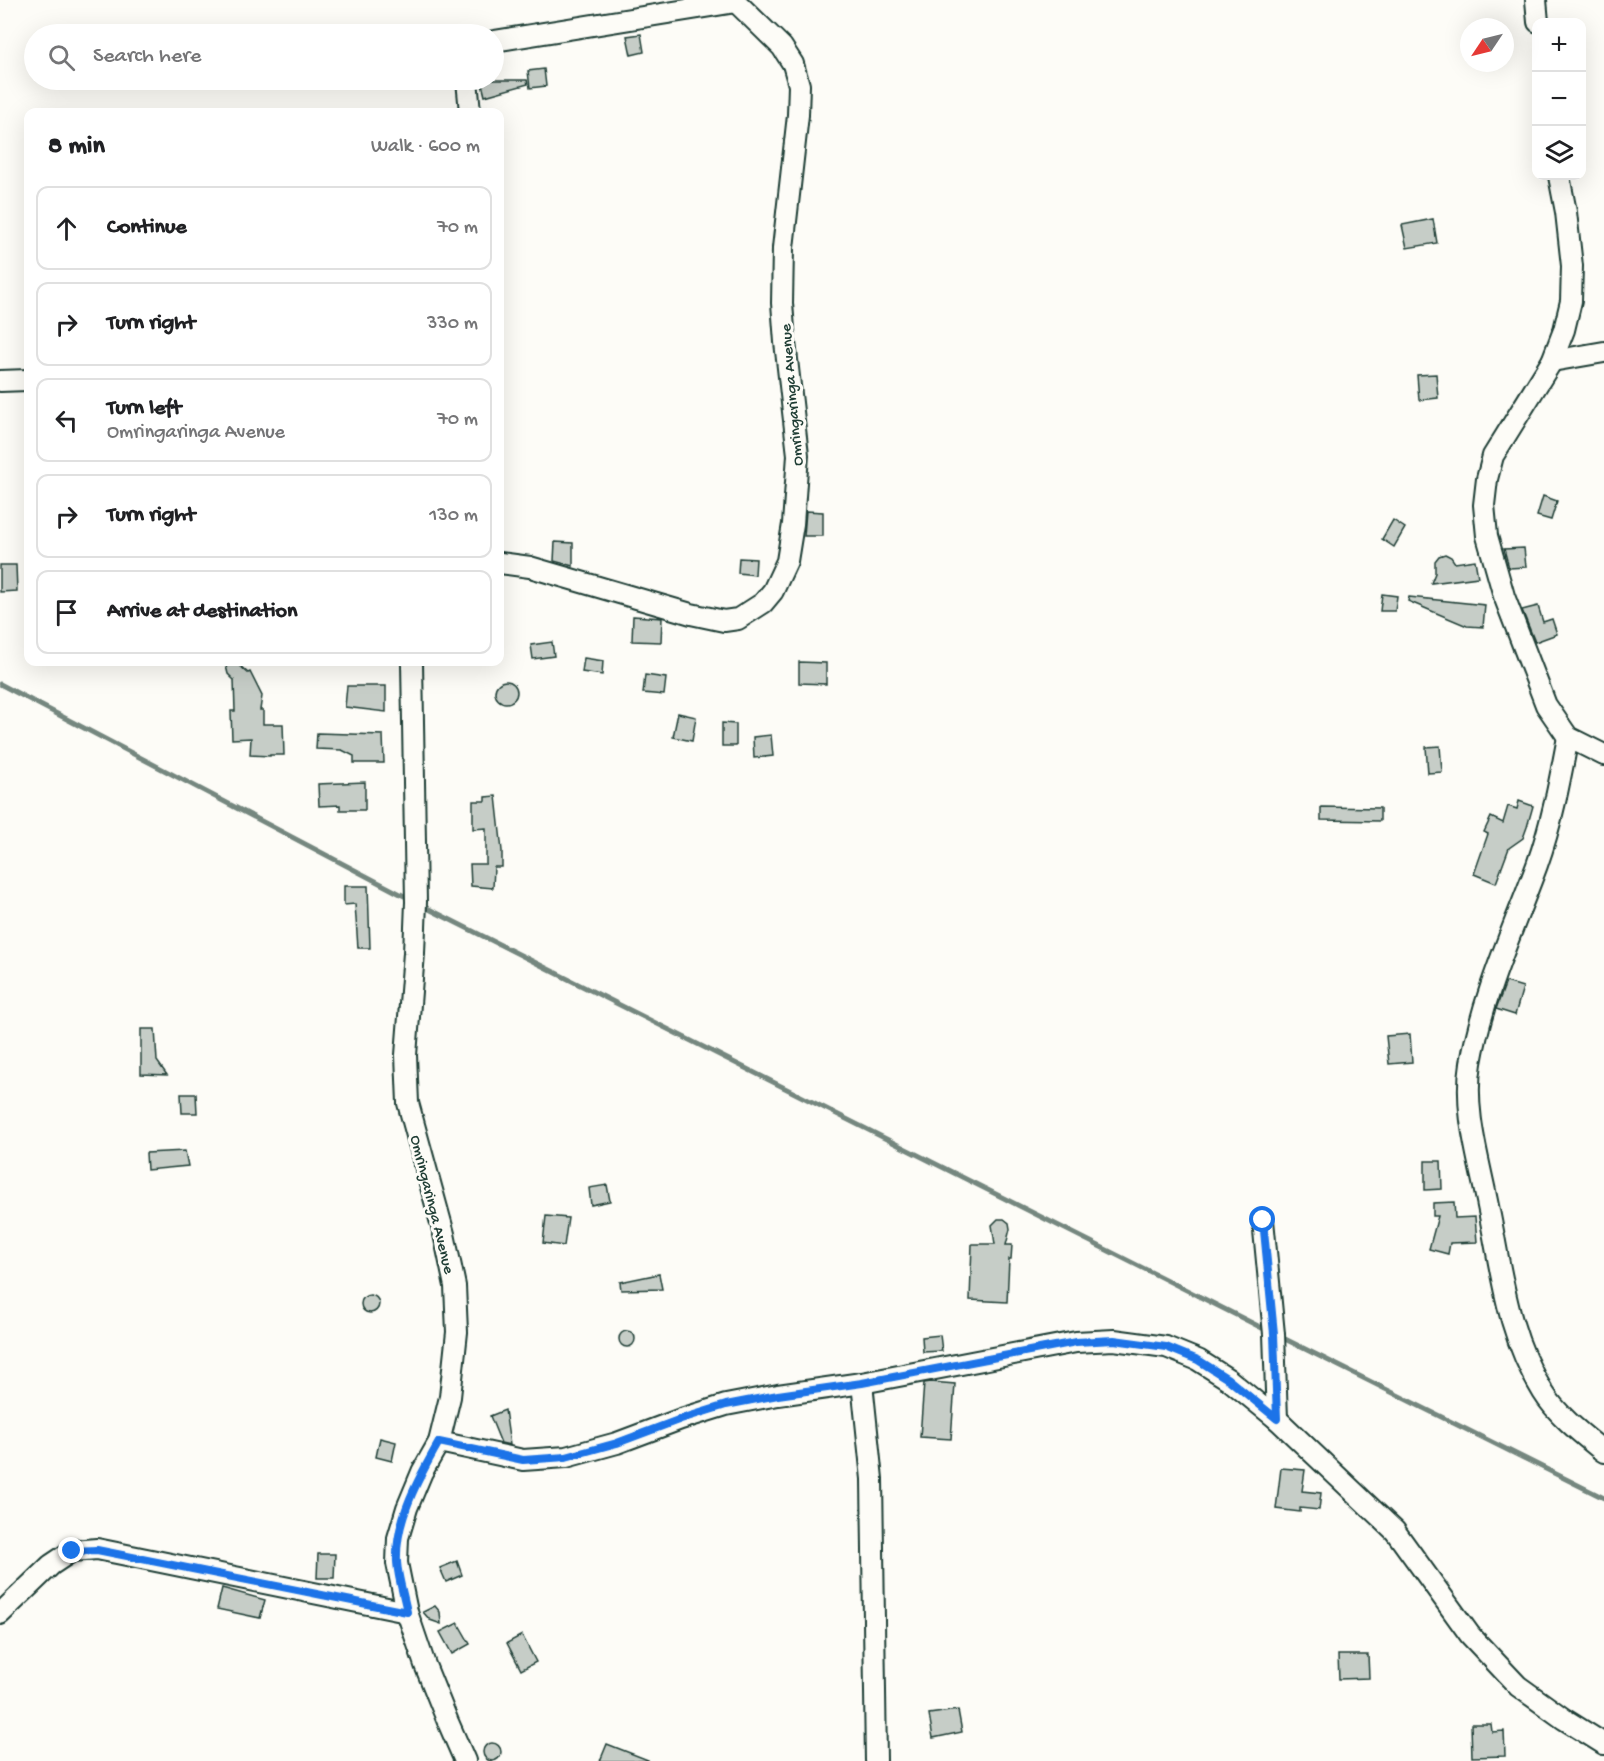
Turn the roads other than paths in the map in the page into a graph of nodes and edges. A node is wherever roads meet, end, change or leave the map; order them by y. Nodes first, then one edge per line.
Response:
1 (1536, 0) edge
2 (735, 1) edge
3 (1538, 18) edge
4 (504, 38) edge
5 (468, 90) edge
6 (470, 108) edge
7 (1560, 180) edge
8 (1604, 352) edge
9 (1552, 361) junction
10 (24, 380) edge
11 (0, 381) edge
12 (504, 564) edge
13 (412, 666) edge
14 (1568, 737) junction
15 (1604, 756) edge
16 (1263, 1220) dead end
17 (862, 1383) junction
18 (1277, 1419) junction
19 (439, 1442) junction
20 (1604, 1452) edge
21 (407, 1612) junction
22 (0, 1614) edge
23 (1604, 1743) edge
24 (465, 1761) edge
25 (876, 1761) edge

1 - 3 street
2 - 4 street
2 - 12 street, Omringaringa Avenue
5 - 6 street
7 - 9 street
8 - 9 street
9 - 14 street
10 - 11 street
13 - 19 street, Omringaringa Avenue
14 - 15 street
14 - 20 street
16 - 18 street
17 - 18 street
17 - 19 street
17 - 25 street
18 - 23 street
19 - 21 street, Omringaringa Avenue
21 - 22 street
21 - 24 street, Omringaringa Avenue

